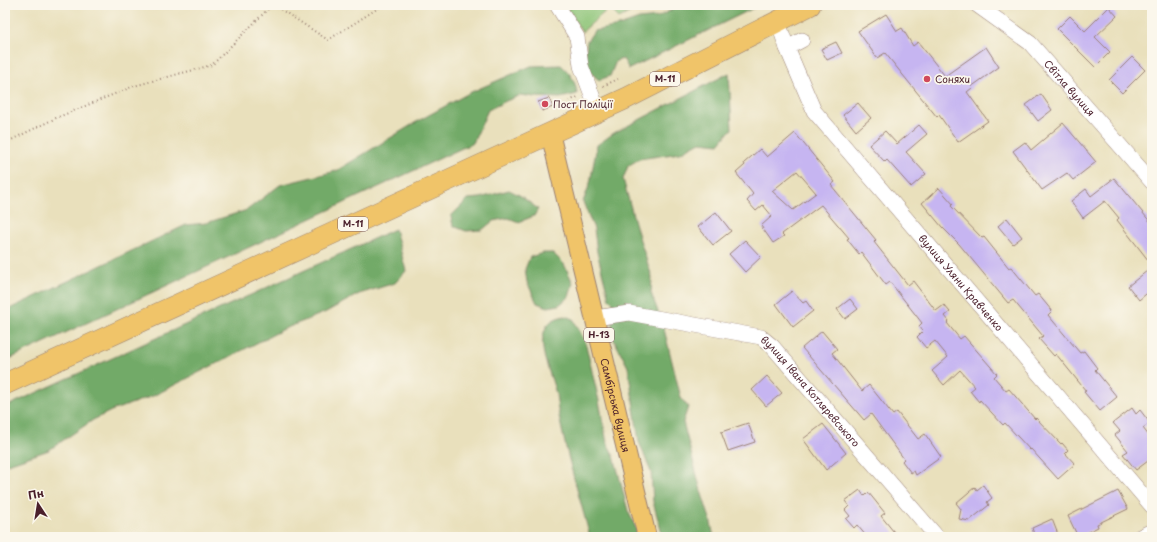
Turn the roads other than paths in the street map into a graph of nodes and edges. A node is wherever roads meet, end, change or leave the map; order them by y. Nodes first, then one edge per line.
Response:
1 (557, 5) edge
2 (810, 5) edge
3 (977, 5) edge
4 (778, 22) junction
5 (802, 40) dead end
6 (787, 48) junction
7 (598, 110) junction
8 (550, 133) junction
9 (1152, 182) edge
10 (595, 318) junction
11 (5, 384) edge
12 (1152, 506) edge
13 (1152, 531) edge
14 (647, 537) edge
15 (937, 537) edge
16 (1140, 537) edge

1 - 7 street
2 - 4 highway, М-11
3 - 9 street, Світла вулиця
4 - 6 street, вулиця Уляни Кравченко
4 - 7 highway, М-11
5 - 6 street
6 - 12 street, вулиця Уляни Кравченко
7 - 8 highway, М-11
8 - 10 main road, Самбірська вулиця / Н-13
8 - 11 highway, М-11
10 - 14 main road, Самбірська вулиця / Н-13
10 - 15 street, вулиця Івана Котляревського
13 - 16 street

